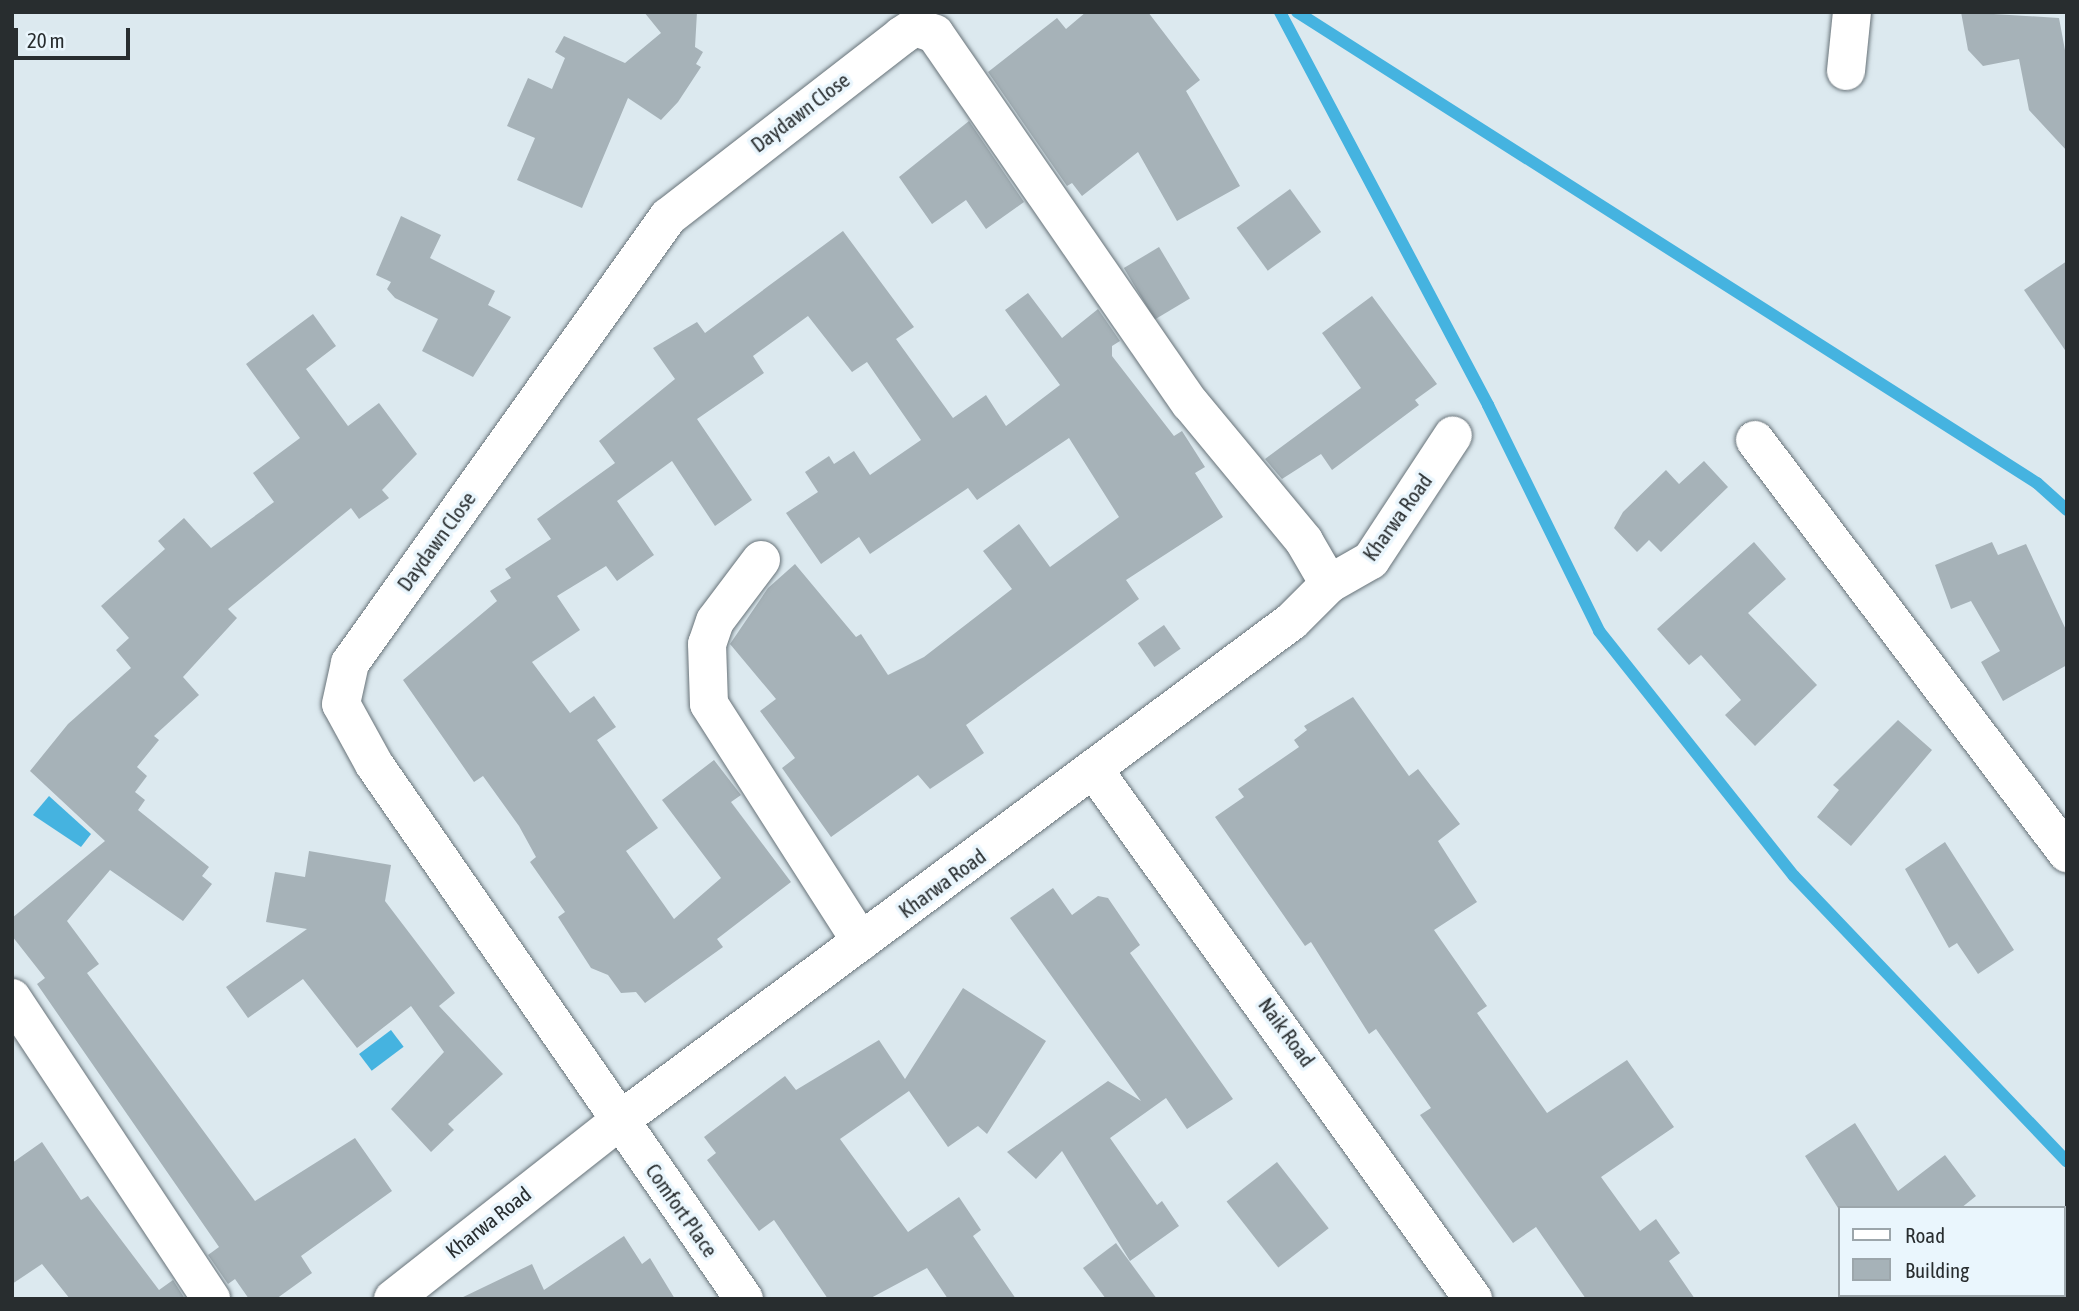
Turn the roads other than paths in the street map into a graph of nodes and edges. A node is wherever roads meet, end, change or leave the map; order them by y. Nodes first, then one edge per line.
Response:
1 (1852, 12) edge
2 (1846, 71) dead end
3 (1453, 435) dead end
4 (1755, 440) dead end
5 (761, 560) dead end
6 (1329, 584) junction
7 (1094, 770) junction
8 (2067, 853) edge
9 (861, 942) junction
10 (12, 998) edge
11 (619, 1121) junction
12 (211, 1299) edge
13 (393, 1299) edge
14 (744, 1299) edge
15 (1473, 1299) edge

1 - 2 street
3 - 6 street, Kharwa Road
4 - 8 street
5 - 9 street
6 - 7 street, Kharwa Road
6 - 11 street, Daydawn Close
7 - 9 street, Kharwa Road
7 - 15 street, Naik Road
9 - 11 street, Kharwa Road
10 - 12 street
11 - 13 street, Kharwa Road
11 - 14 street, Comfort Place

